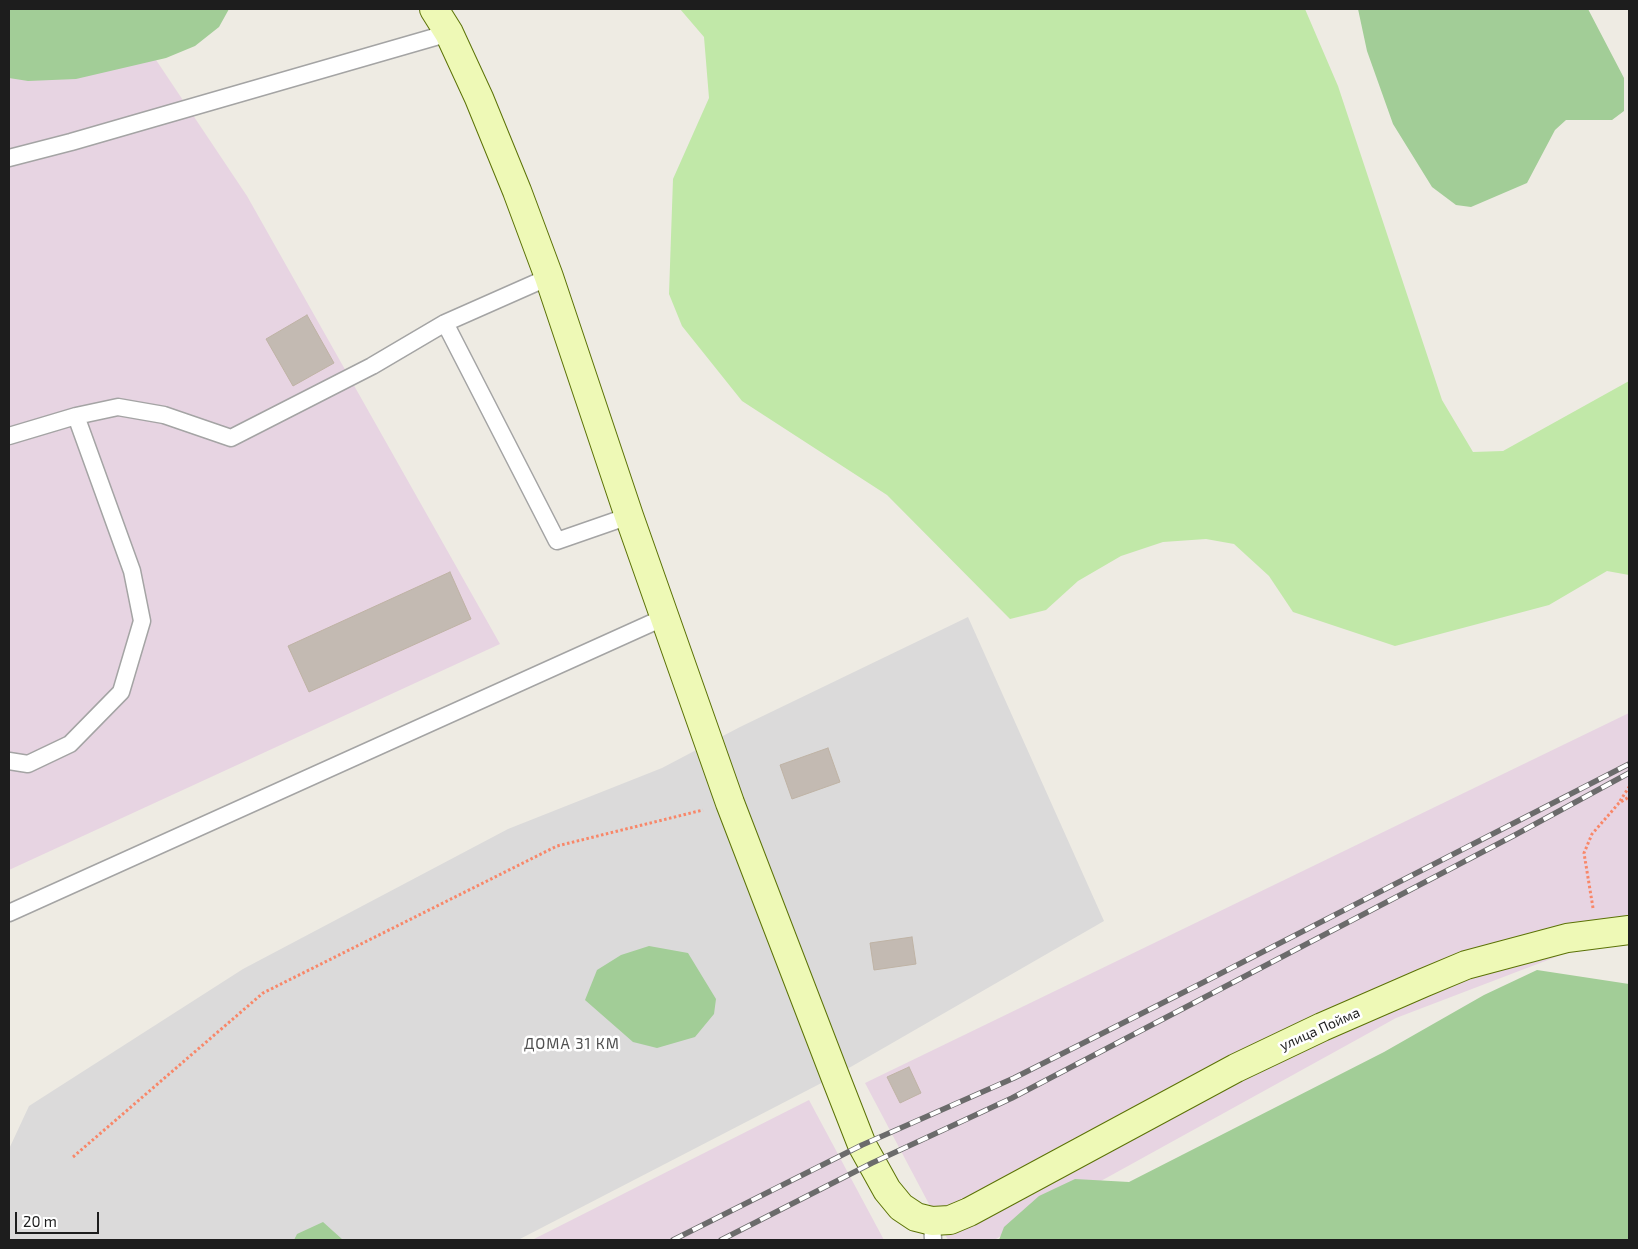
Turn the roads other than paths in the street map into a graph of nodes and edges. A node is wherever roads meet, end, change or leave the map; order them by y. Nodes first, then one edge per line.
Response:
1 (434, 9) edge
2 (449, 34) junction
3 (9, 158) edge
4 (549, 277) junction
5 (445, 323) junction
6 (76, 416) junction
7 (9, 436) edge
8 (629, 516) junction
9 (665, 617) junction
10 (9, 761) edge
11 (9, 913) edge
12 (1629, 930) edge
13 (932, 1231) edge

1 - 2 main road
2 - 3 lane
2 - 4 main road
4 - 5 lane
4 - 8 main road
5 - 6 lane
5 - 8 lane
6 - 7 lane
6 - 10 lane
8 - 9 main road
9 - 11 lane
9 - 13 main road
12 - 13 main road, улица Пойма

